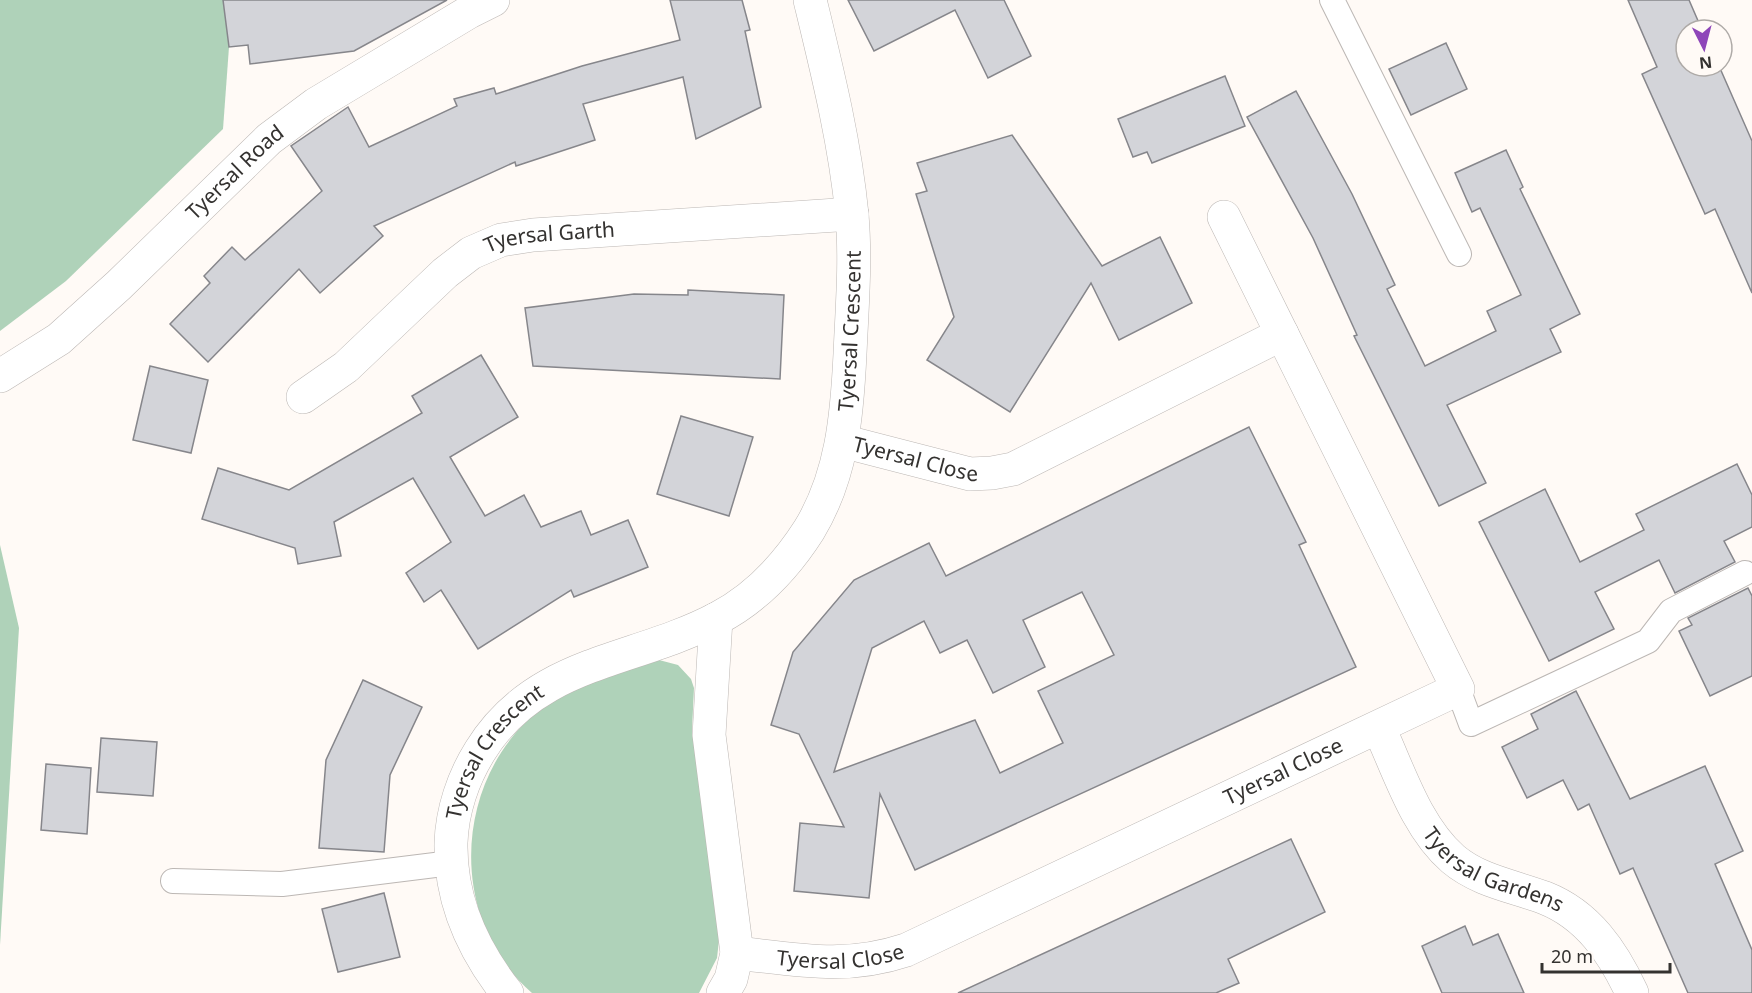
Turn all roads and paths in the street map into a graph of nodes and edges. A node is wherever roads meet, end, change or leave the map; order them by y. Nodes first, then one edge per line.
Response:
1 (493, 0) edge
2 (810, 0) edge
3 (1332, 0) edge
4 (852, 214) junction
5 (1224, 217) dead end
6 (1459, 254) dead end
7 (1282, 334) junction
8 (0, 376) edge
9 (303, 397) dead end
10 (842, 441) junction
11 (1745, 573) dead end
12 (716, 619) junction
13 (1458, 689) junction
14 (1379, 728) junction
15 (451, 863) junction
16 (173, 881) dead end
17 (737, 953) junction
18 (507, 993) edge
19 (723, 993) edge
20 (1632, 993) edge

1 - 8 street, Tyersal Road
2 - 4 street, Tyersal Crescent
3 - 6 lane
4 - 9 street, Tyersal Garth
4 - 10 street, Tyersal Crescent
5 - 7 street
7 - 10 street, Tyersal Close
7 - 13 street
10 - 12 street, Tyersal Crescent
11 - 13 lane
12 - 15 street, Tyersal Crescent
12 - 17 street
13 - 14 street, Tyersal Close
14 - 17 street, Tyersal Close
14 - 20 street, Tyersal Gardens
15 - 16 lane
15 - 18 street, Tyersal Crescent
17 - 19 street

